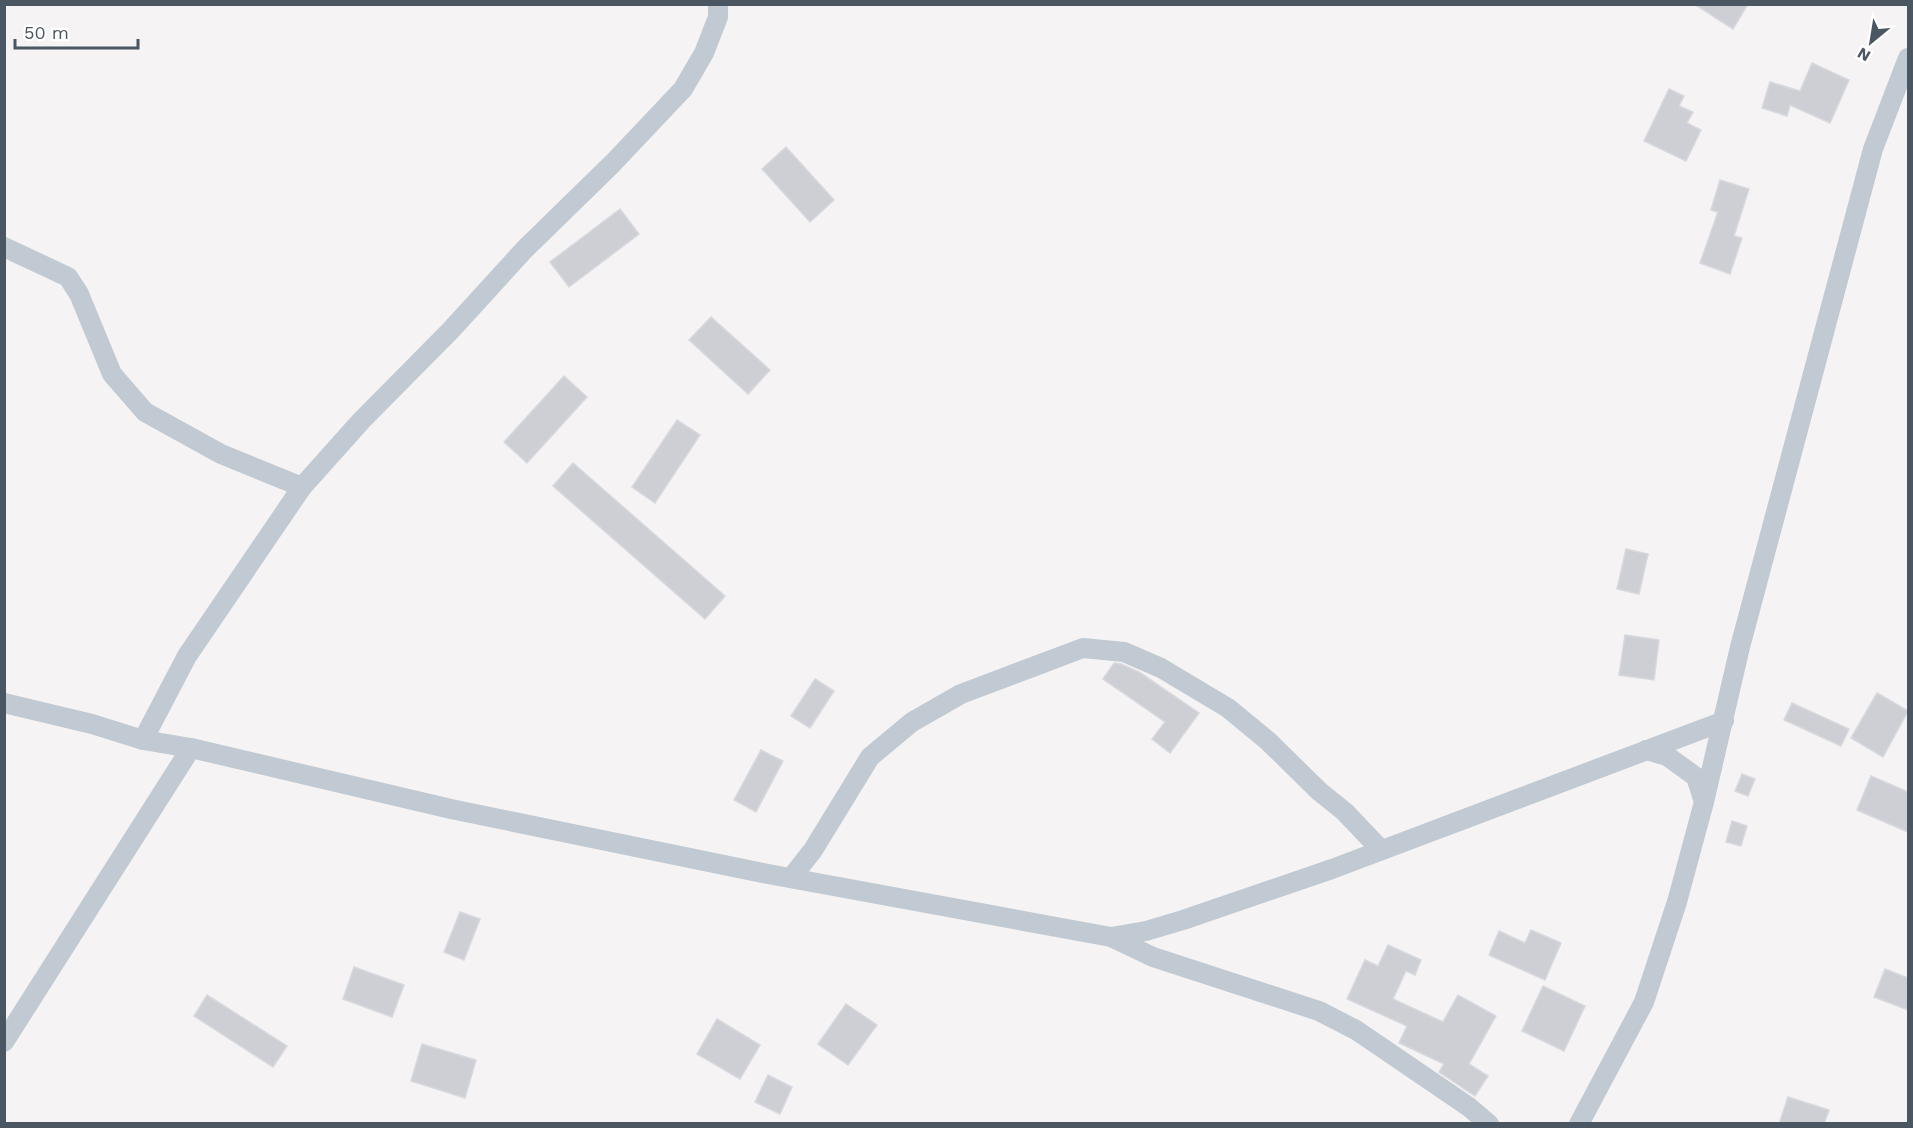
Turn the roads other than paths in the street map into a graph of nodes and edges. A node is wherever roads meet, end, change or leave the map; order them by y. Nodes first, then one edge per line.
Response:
1 (718, 4) edge
2 (1908, 58) edge
3 (4, 247) edge
4 (302, 487) junction
5 (4, 703) edge
6 (1724, 721) junction
7 (143, 740) junction
8 (190, 748) junction
9 (1646, 750) junction
10 (1704, 802) junction
11 (1381, 850) junction
12 (792, 878) junction
13 (1111, 937) junction
14 (4, 1042) edge
15 (1489, 1124) edge
16 (1579, 1124) edge

1 - 4 street
2 - 6 street
3 - 4 street
4 - 7 street
5 - 7 street
6 - 9 street
6 - 10 street
7 - 8 street
8 - 12 street
8 - 14 street
9 - 10 street
9 - 11 street
10 - 16 street
11 - 12 street
11 - 13 street
12 - 13 street
13 - 15 street

